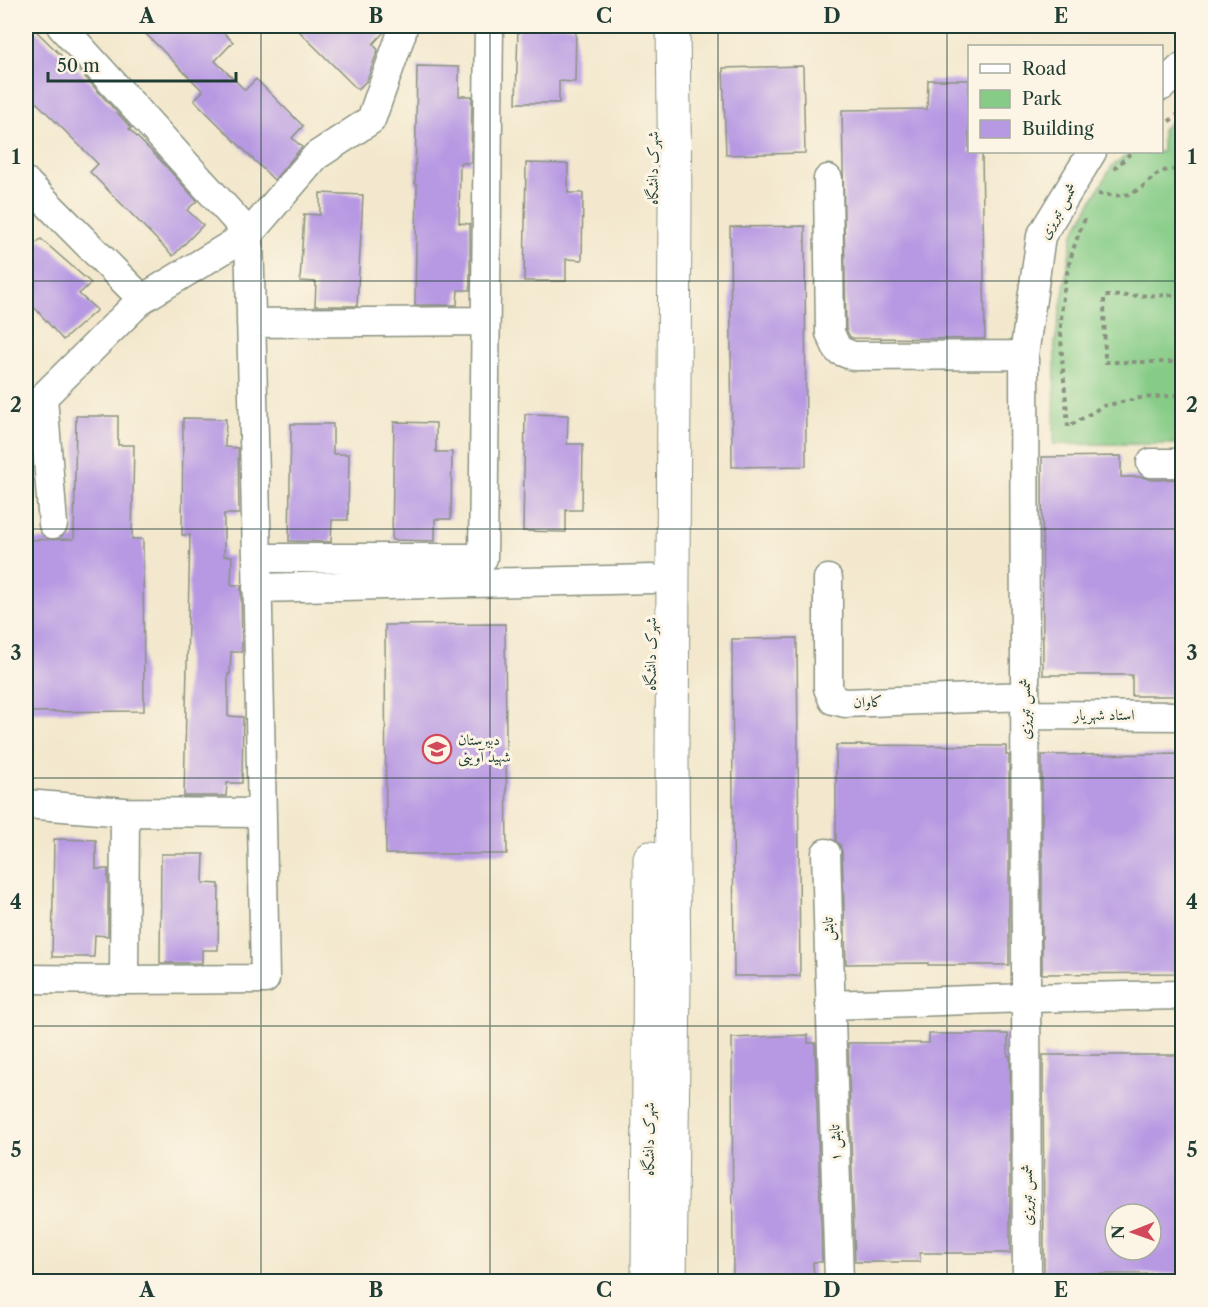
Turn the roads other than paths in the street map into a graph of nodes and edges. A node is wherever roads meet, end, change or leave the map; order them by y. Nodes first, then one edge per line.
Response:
1 (61, 26) edge
2 (401, 26) edge
3 (489, 26) edge
4 (653, 26) edge
5 (673, 26) edge
6 (1182, 67) edge
7 (1163, 84) edge
8 (1091, 153) edge
9 (828, 179) dead end
10 (26, 182) edge
11 (249, 234) junction
12 (142, 299) junction
13 (485, 321) junction
14 (251, 323) junction
15 (1024, 355) junction
16 (34, 406) edge
17 (1151, 463) dead end
18 (1182, 463) edge
19 (53, 524) dead end
20 (257, 558) junction
21 (652, 579) junction
22 (828, 579) dead end
23 (257, 588) junction
24 (1025, 705) junction
25 (1182, 716) edge
26 (26, 804) edge
27 (125, 812) junction
28 (262, 813) junction
29 (826, 853) dead end
30 (26, 979) edge
31 (124, 980) junction
32 (1182, 995) edge
33 (1026, 998) junction
34 (830, 1005) junction
35 (648, 1281) edge
36 (670, 1281) edge
37 (839, 1281) edge
38 (1027, 1281) edge

1 - 11 street
2 - 11 street
3 - 13 street
4 - 21 main road, شهرک دانشگاه
5 - 36 main road
6 - 7 street
8 - 15 street, شمس تبریزی
9 - 15 street
10 - 12 street
11 - 12 street
11 - 14 street
12 - 16 street
13 - 14 street
13 - 20 street
14 - 20 street
15 - 24 street, شمس تبریزی
16 - 19 street
17 - 18 street
20 - 23 street
21 - 23 street
21 - 35 main road, شهرک دانشگاه
22 - 24 street, کاوان
23 - 28 street
24 - 25 street, استاد شهریار
24 - 33 street, شمس تبریزی
26 - 27 street
27 - 28 street
27 - 31 street
28 - 31 street
29 - 34 street, تابش
30 - 31 street
32 - 33 street
33 - 34 street
33 - 38 street, شمس تبریزی
34 - 37 street, تابش ۱

